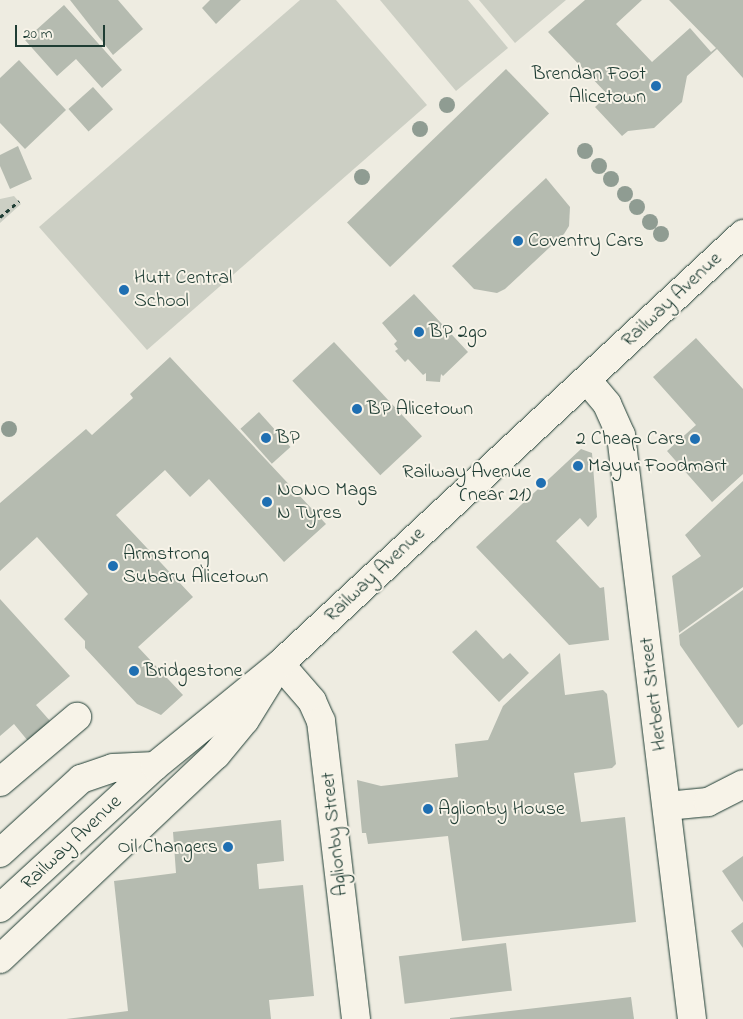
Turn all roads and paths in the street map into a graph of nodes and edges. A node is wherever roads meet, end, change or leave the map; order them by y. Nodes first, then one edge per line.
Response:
1 (19, 201) dead end
2 (0, 218) edge
3 (743, 234) edge
4 (587, 380) junction
5 (280, 664) junction
6 (78, 718) dead end
7 (155, 766) junction
8 (0, 782) edge
9 (743, 784) edge
10 (667, 806) junction
11 (2, 846) edge
12 (0, 908) edge
13 (0, 959) edge
14 (356, 1019) edge
15 (692, 1019) edge

1 - 2 path
3 - 4 main road, Railway Avenue
4 - 5 main road, Railway Avenue
4 - 10 main road, Herbert Street
5 - 7 main road, Railway Avenue
5 - 13 main road
5 - 14 main road, Aglionby Street
6 - 8 main road
7 - 11 main road
7 - 12 main road, Railway Avenue
9 - 10 main road
10 - 15 main road, Herbert Street

